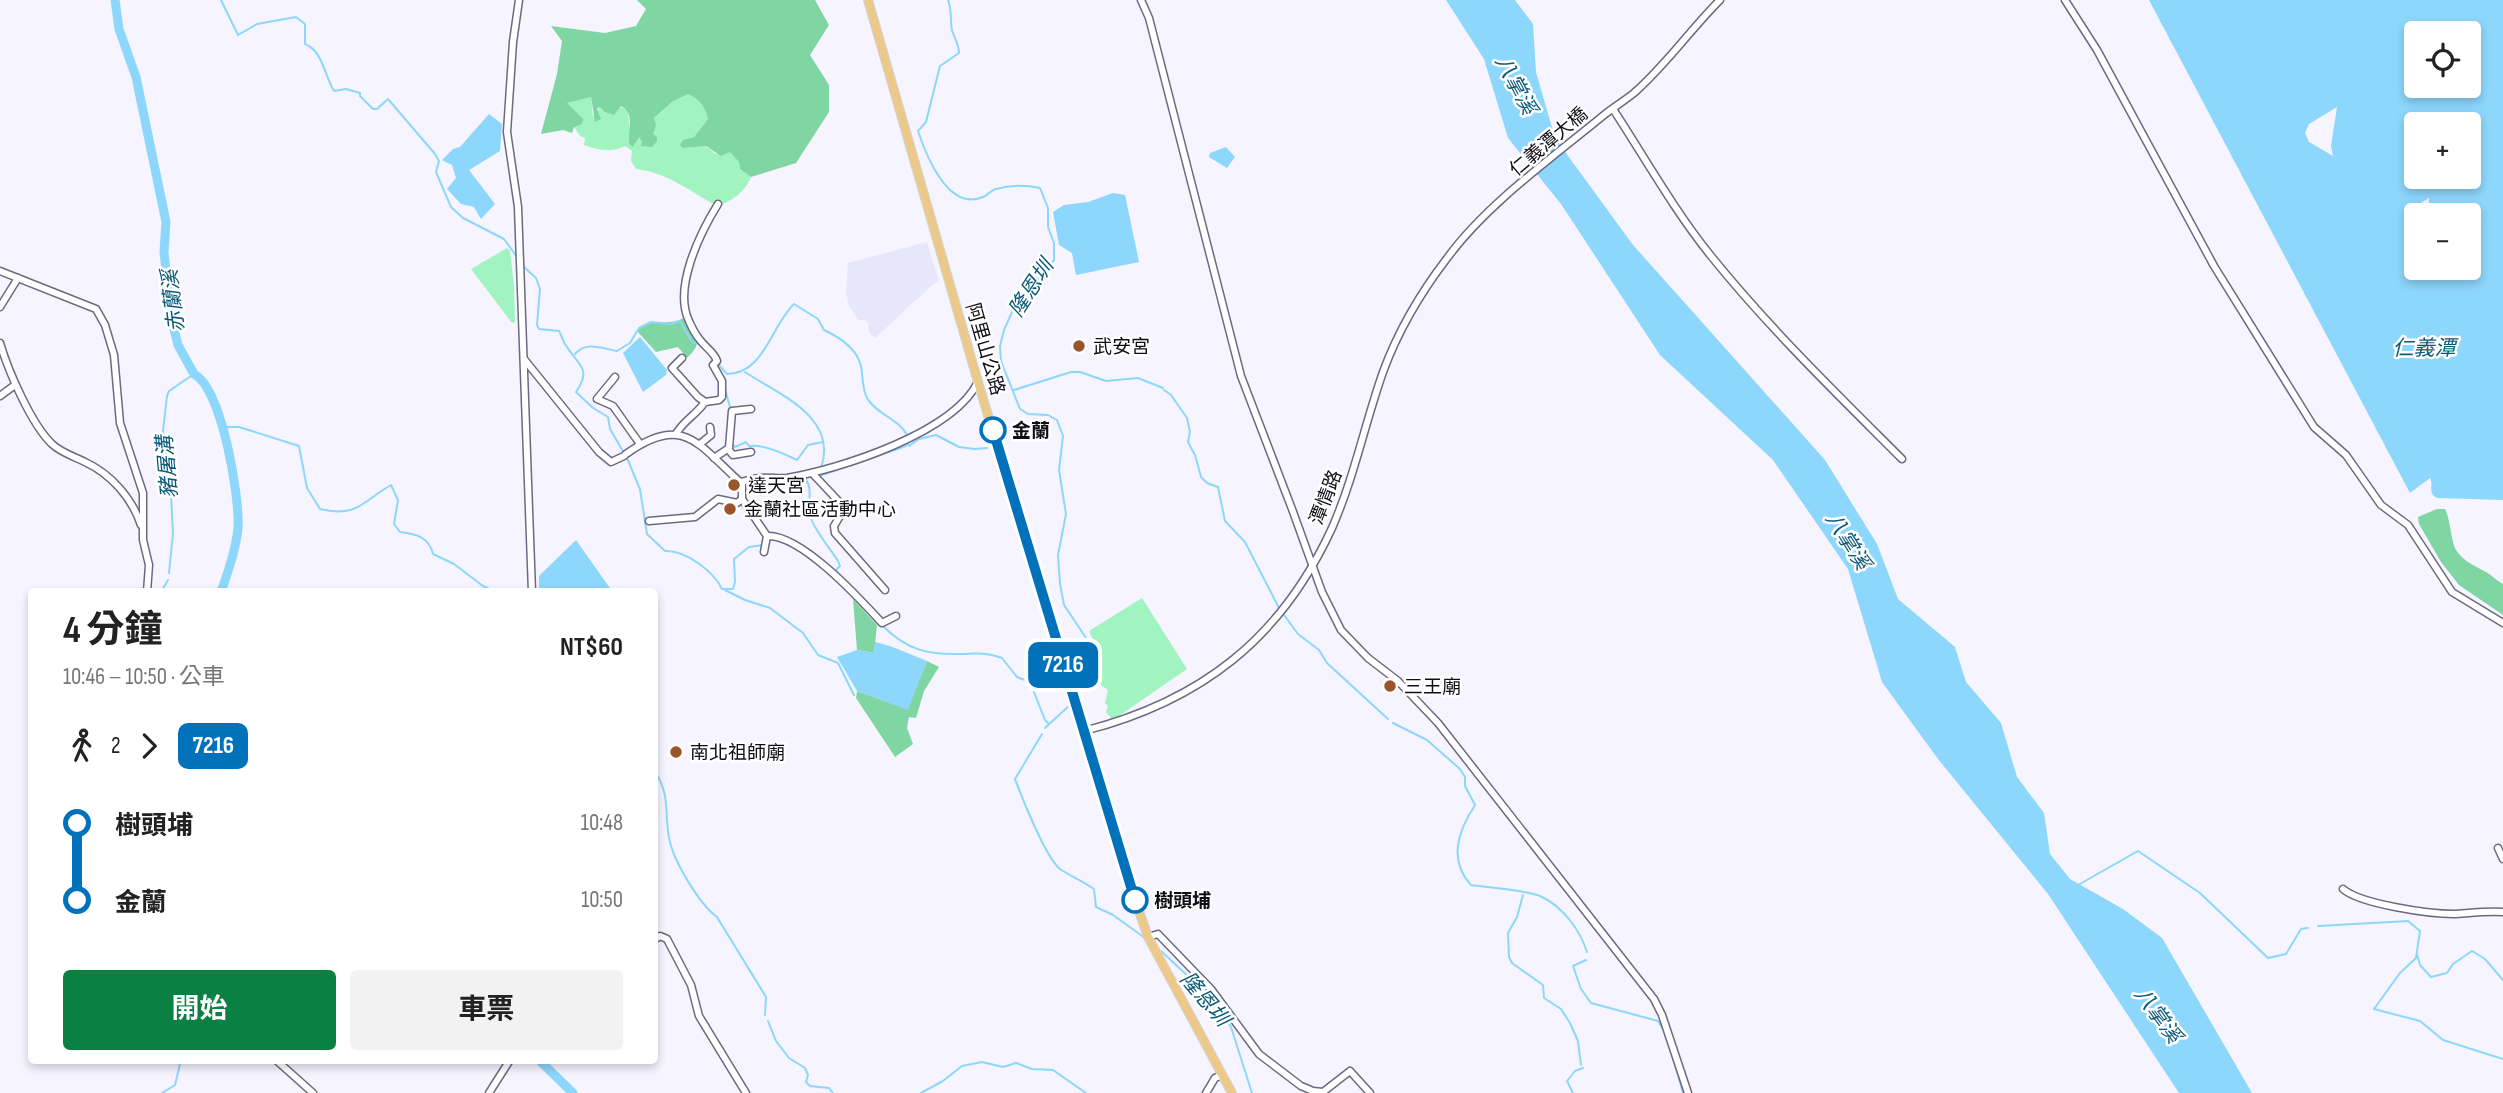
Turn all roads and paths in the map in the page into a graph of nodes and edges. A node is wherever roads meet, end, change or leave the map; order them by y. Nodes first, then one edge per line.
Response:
1 (519, 0) edge
2 (868, 0) edge
3 (1141, 0) edge
4 (1720, 0) edge
5 (2065, 0) edge
6 (1610, 110) junction
7 (1510, 194) joint
8 (718, 204) dead end
9 (0, 271) edge
10 (18, 278) junction
11 (0, 307) edge
12 (0, 343) edge
13 (682, 358) dead end
14 (524, 359) junction
15 (615, 377) dead end
16 (978, 382) junction
17 (15, 385) junction
18 (0, 396) edge
19 (705, 402) junction
20 (751, 410) dead end
21 (710, 426) dead end
22 (676, 434) junction
23 (640, 444) junction
24 (700, 444) junction
25 (728, 449) junction
26 (751, 452) dead end
27 (714, 458) junction
28 (1902, 458) dead end
29 (812, 473) junction
30 (742, 482) junction
31 (743, 499) junction
32 (649, 521) dead end
33 (143, 529) junction
34 (767, 536) junction
35 (764, 552) dead end
36 (1312, 564) junction
37 (147, 588) edge
38 (533, 588) edge
39 (885, 590) dead end
40 (896, 617) dead end
41 (2503, 623) edge
42 (1084, 731) junction
43 (2498, 848) dead end
44 (2503, 859) edge
45 (2343, 888) dead end
46 (2503, 912) edge
47 (658, 937) edge
48 (1148, 937) junction
49 (280, 1064) edge
50 (508, 1064) edge
51 (1222, 1075) junction
52 (313, 1093) edge
53 (489, 1093) edge
54 (747, 1093) edge
55 (1206, 1093) edge
56 (1233, 1093) edge
57 (1370, 1093) edge
58 (1688, 1093) edge

1 - 14 street
2 - 16 main road, 阿里山公路
3 - 36 street
4 - 6 street
5 - 41 street
6 - 7 street, 仁義潭大橋
6 - 28 street
7 - 36 street, 潭情路
8 - 19 street
9 - 10 street
10 - 11 street
10 - 33 street
12 - 17 street
13 - 19 street
14 - 23 street
14 - 38 street
15 - 23 street
16 - 29 street
16 - 42 main road, 阿里山公路
17 - 18 street
17 - 33 street
19 - 22 street
20 - 25 street
21 - 24 street
22 - 23 street
22 - 24 street
24 - 27 street
25 - 26 street
25 - 27 street
27 - 30 street
29 - 30 street
29 - 39 street
30 - 31 street
31 - 32 street
31 - 34 street
33 - 37 street
34 - 35 street
34 - 40 street
36 - 42 street, 潭情路
36 - 58 street
42 - 48 main road, 阿里山公路
43 - 44 street
45 - 46 street
47 - 54 street
48 - 51 main road, 阿里山公路
48 - 57 street
49 - 52 street
50 - 53 street
51 - 55 street
51 - 56 main road, 阿里山公路

